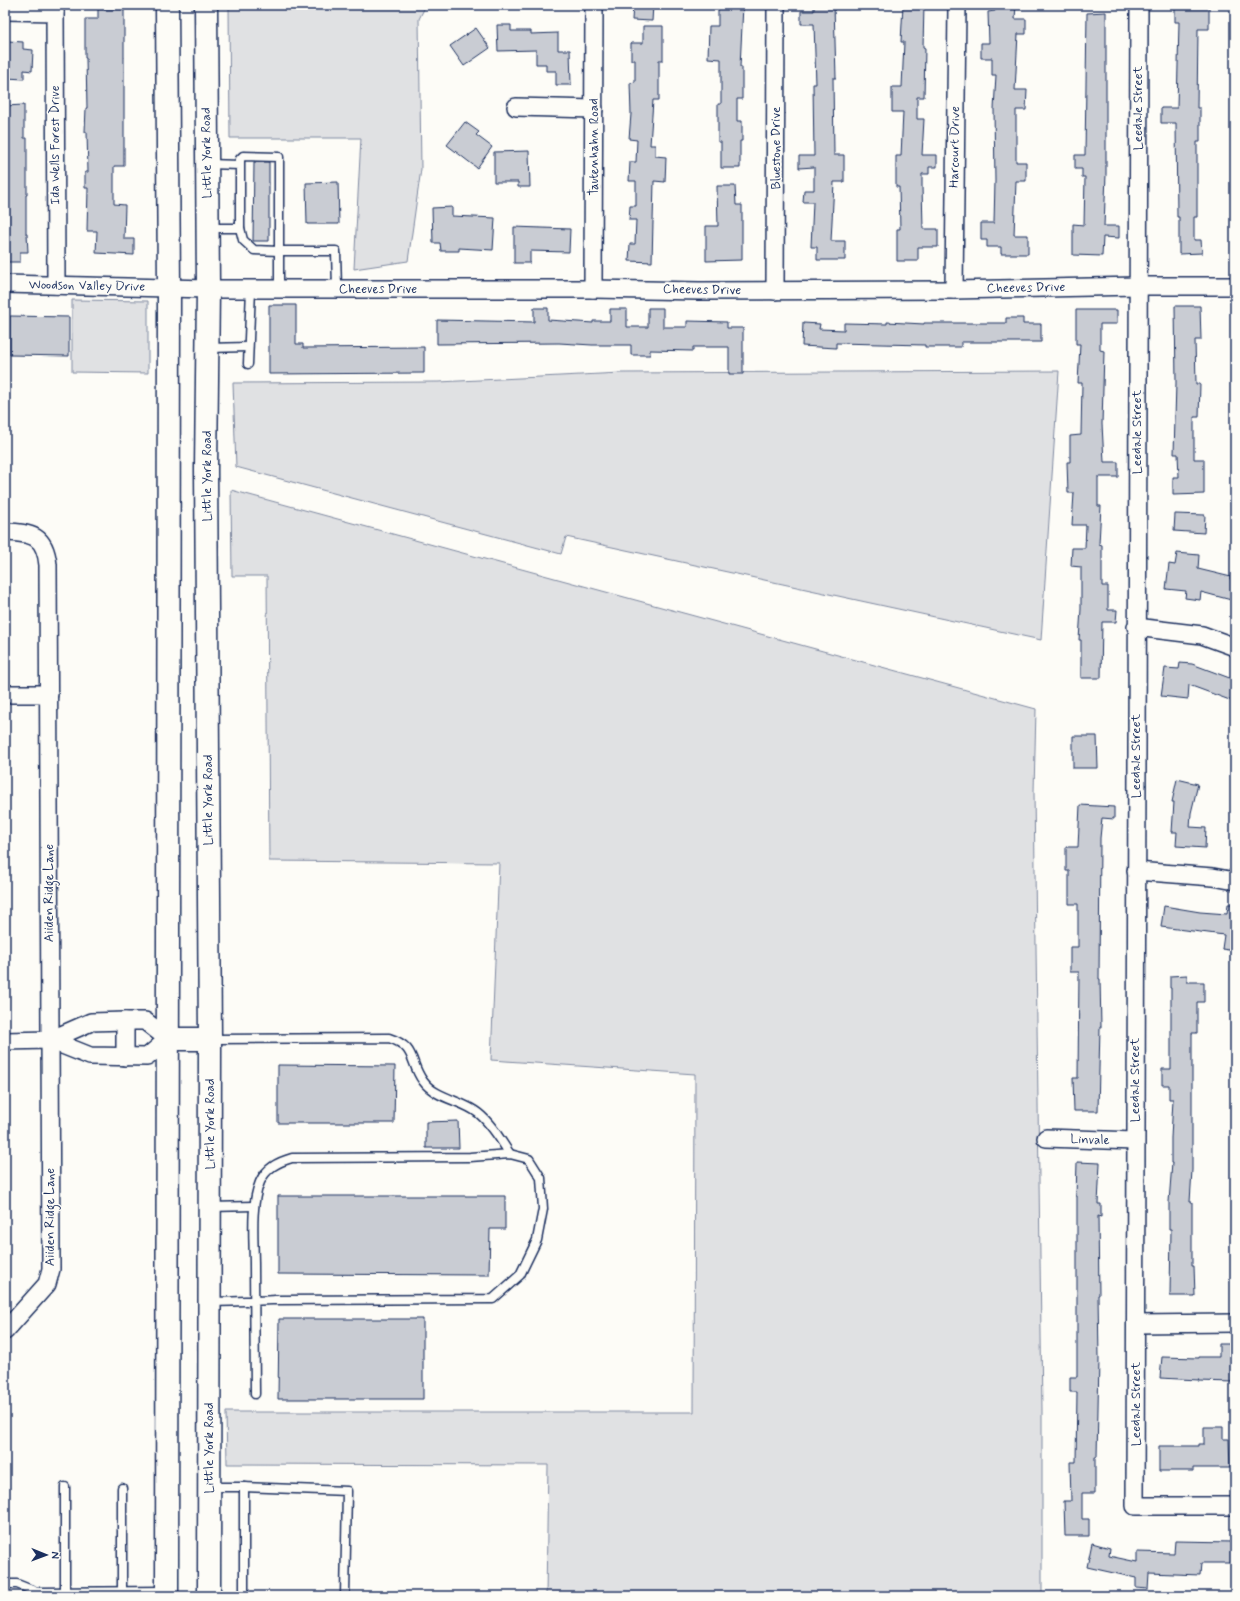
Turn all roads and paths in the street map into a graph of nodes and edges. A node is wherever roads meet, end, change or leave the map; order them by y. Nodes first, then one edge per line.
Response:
1 (167, 5) edge
2 (206, 5) edge
3 (594, 5) edge
4 (776, 5) edge
5 (957, 5) edge
6 (1139, 5) edge
7 (55, 8) edge
8 (5, 11) edge
9 (516, 107) dead end
10 (594, 109) junction
11 (207, 164) junction
12 (240, 165) junction
13 (208, 228) junction
14 (240, 228) junction
15 (279, 251) junction
16 (5, 284) edge
17 (56, 285) junction
18 (1137, 286) junction
19 (1235, 286) edge
20 (169, 288) junction
21 (208, 289) junction
22 (251, 289) junction
23 (279, 289) junction
24 (337, 289) junction
25 (593, 289) junction
26 (954, 290) junction
27 (775, 291) junction
28 (248, 346) junction
29 (208, 348) junction
30 (248, 364) dead end
31 (5, 532) edge
32 (1136, 627) junction
33 (1235, 647) edge
34 (5, 694) edge
35 (49, 694) junction
36 (1136, 871) junction
37 (1235, 882) edge
38 (125, 1021) junction
39 (168, 1039) junction
40 (210, 1039) junction
41 (50, 1040) junction
42 (5, 1041) edge
43 (125, 1057) junction
44 (1046, 1138) dead end
45 (1135, 1141) junction
46 (510, 1154) junction
47 (254, 1206) junction
48 (210, 1207) junction
49 (254, 1301) junction
50 (209, 1302) junction
51 (1235, 1323) edge
52 (1136, 1324) junction
53 (5, 1330) edge
54 (255, 1394) dead end
55 (65, 1487) dead end
56 (209, 1487) junction
57 (244, 1487) junction
58 (122, 1488) dead end
59 (1235, 1506) edge
60 (5, 1584) edge
61 (65, 1592) junction
62 (120, 1593) edge
63 (168, 1593) edge
64 (210, 1596) edge
65 (244, 1596) edge
66 (345, 1596) edge

1 - 20 main road
2 - 11 main road, Little York Road
3 - 10 street, Tautenhahn Road
4 - 27 street, Bluestone Drive
5 - 26 street, Harcourt Drive
6 - 18 street, Leedale Street
7 - 8 street
7 - 17 street, Ida Wells Forest Drive
9 - 10 street
10 - 25 street, Tautenhahn Road
11 - 12 lane
11 - 13 main road, Little York Road
12 - 14 lane
12 - 15 lane
13 - 14 lane
13 - 21 main road, Little York Road
14 - 15 lane
15 - 23 lane
15 - 24 lane
16 - 17 street, Woodson Valley Drive
17 - 20 street, Woodson Valley Drive
18 - 19 street, Cheeves Drive
18 - 26 street, Cheeves Drive
18 - 32 street, Leedale Street
20 - 21 street, Cheeves Drive
20 - 39 main road
21 - 22 street, Cheeves Drive
21 - 29 main road, Little York Road
22 - 23 street, Cheeves Drive
22 - 28 lane
23 - 24 street, Cheeves Drive
24 - 25 street, Cheeves Drive
25 - 27 street, Cheeves Drive
26 - 27 street, Cheeves Drive
28 - 29 lane
28 - 30 lane
29 - 40 main road, Little York Road
31 - 35 street, Aiiden Ridge Lane
32 - 33 street
32 - 36 street, Leedale Street
34 - 35 street
35 - 41 street, Aiiden Ridge Lane
36 - 37 street
36 - 45 street, Leedale Street
38 - 39 street
38 - 41 street
38 - 43 street
39 - 40 main road
39 - 43 street
39 - 63 main road
40 - 46 lane
40 - 48 main road, Little York Road
41 - 42 street
41 - 43 street
41 - 53 street, Aiiden Ridge Lane
44 - 45 street, Linvale
45 - 52 street, Leedale Street
46 - 47 lane
46 - 49 lane
47 - 48 lane
47 - 49 lane
48 - 50 main road, Little York Road
49 - 50 lane
49 - 54 lane
50 - 56 main road, Little York Road
51 - 52 street
52 - 59 street, Leedale Street
55 - 61 lane
56 - 57 lane
56 - 64 main road, Little York Road
57 - 65 lane
57 - 66 lane
58 - 62 lane
60 - 61 lane
61 - 62 lane
62 - 63 lane

